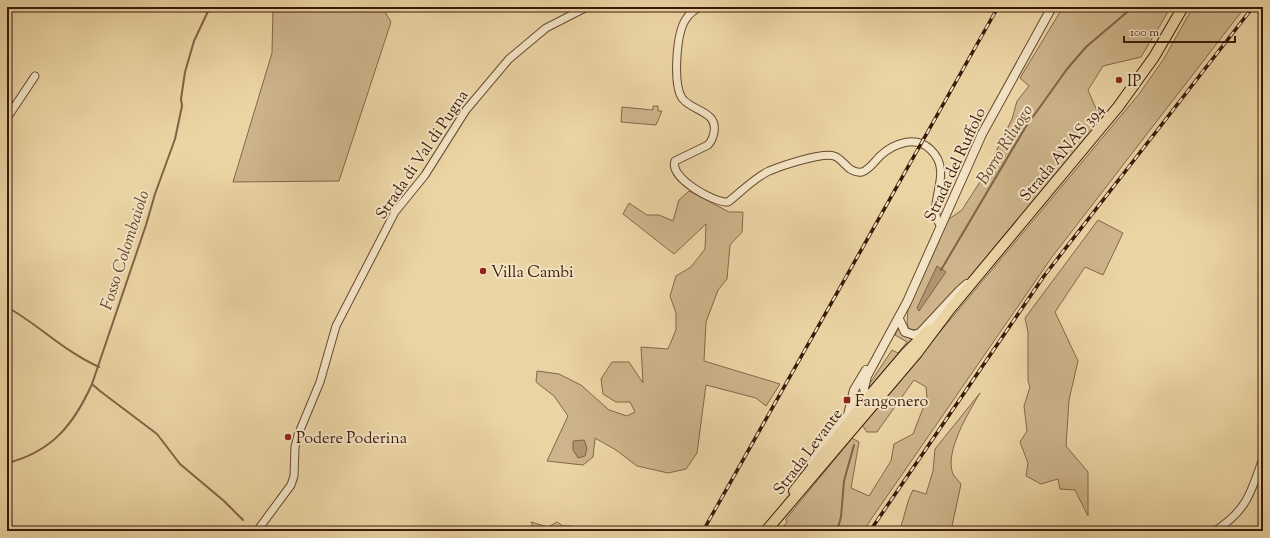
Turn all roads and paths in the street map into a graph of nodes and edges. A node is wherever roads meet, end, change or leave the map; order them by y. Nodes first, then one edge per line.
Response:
1 (588, 7) edge
2 (700, 7) edge
3 (1052, 7) edge
4 (1183, 7) edge
5 (35, 76) dead end
6 (7, 118) edge
7 (940, 225) junction
8 (974, 280) junction
9 (898, 319) junction
10 (888, 336) junction
11 (852, 396) junction
12 (865, 405) junction
13 (1263, 458) edge
14 (808, 471) junction
15 (774, 521) junction
16 (257, 531) edge
17 (766, 531) edge
18 (1215, 531) edge

1 - 16 street, Strada di Val di Pugna
2 - 7 street
3 - 7 street, Strada del Ruffolo
4 - 8 main road, Strada ANAS 394
5 - 6 street
7 - 9 street, Strada del Ruffolo
8 - 9 street
8 - 12 main road, Strada ANAS 394
9 - 10 street, Strada del Ruffolo
10 - 11 street, Strada del Ruffolo
10 - 12 street, Strada del Ruffolo
11 - 12 street
11 - 14 street, Strada del Ruffolo
12 - 14 main road, Strada Levante
12 - 15 main road, Strada Levante
13 - 18 street
14 - 15 main road, Strada Levante
15 - 17 main road, Strada Levante

